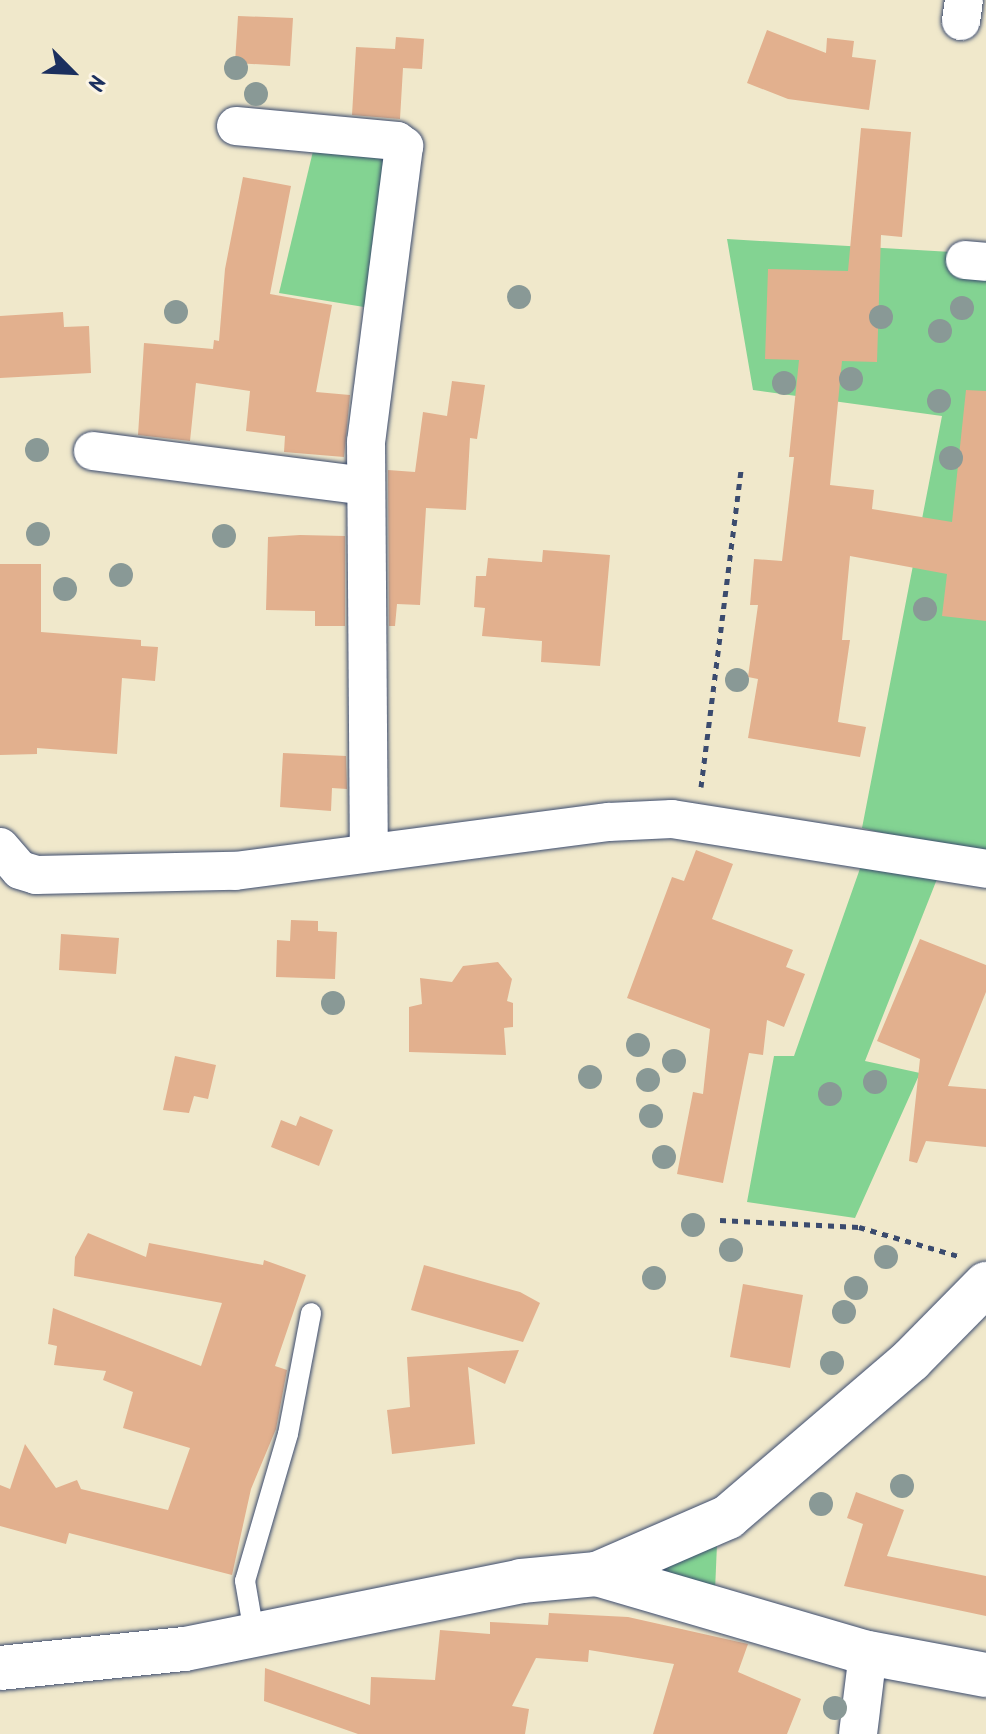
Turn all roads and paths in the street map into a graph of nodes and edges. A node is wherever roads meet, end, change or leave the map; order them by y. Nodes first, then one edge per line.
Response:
1 (236, 126) dead end
2 (93, 451) dead end
3 (741, 469) dead end
4 (365, 486) junction
5 (697, 823) junction
6 (0, 847) edge
7 (369, 851) junction
8 (986, 869) edge
9 (720, 1220) dead end
10 (979, 1272) edge
11 (311, 1313) dead end
12 (597, 1574) junction
13 (254, 1633) junction
14 (868, 1653) junction
15 (0, 1668) edge
16 (986, 1675) edge
17 (858, 1734) edge

1 - 4 street
2 - 4 street
3 - 5 path
4 - 7 street
5 - 7 street
5 - 8 street
6 - 7 street
9 - 10 path
10 - 12 street
11 - 13 lane
12 - 13 street
12 - 14 street
13 - 15 street
14 - 16 street
14 - 17 street

